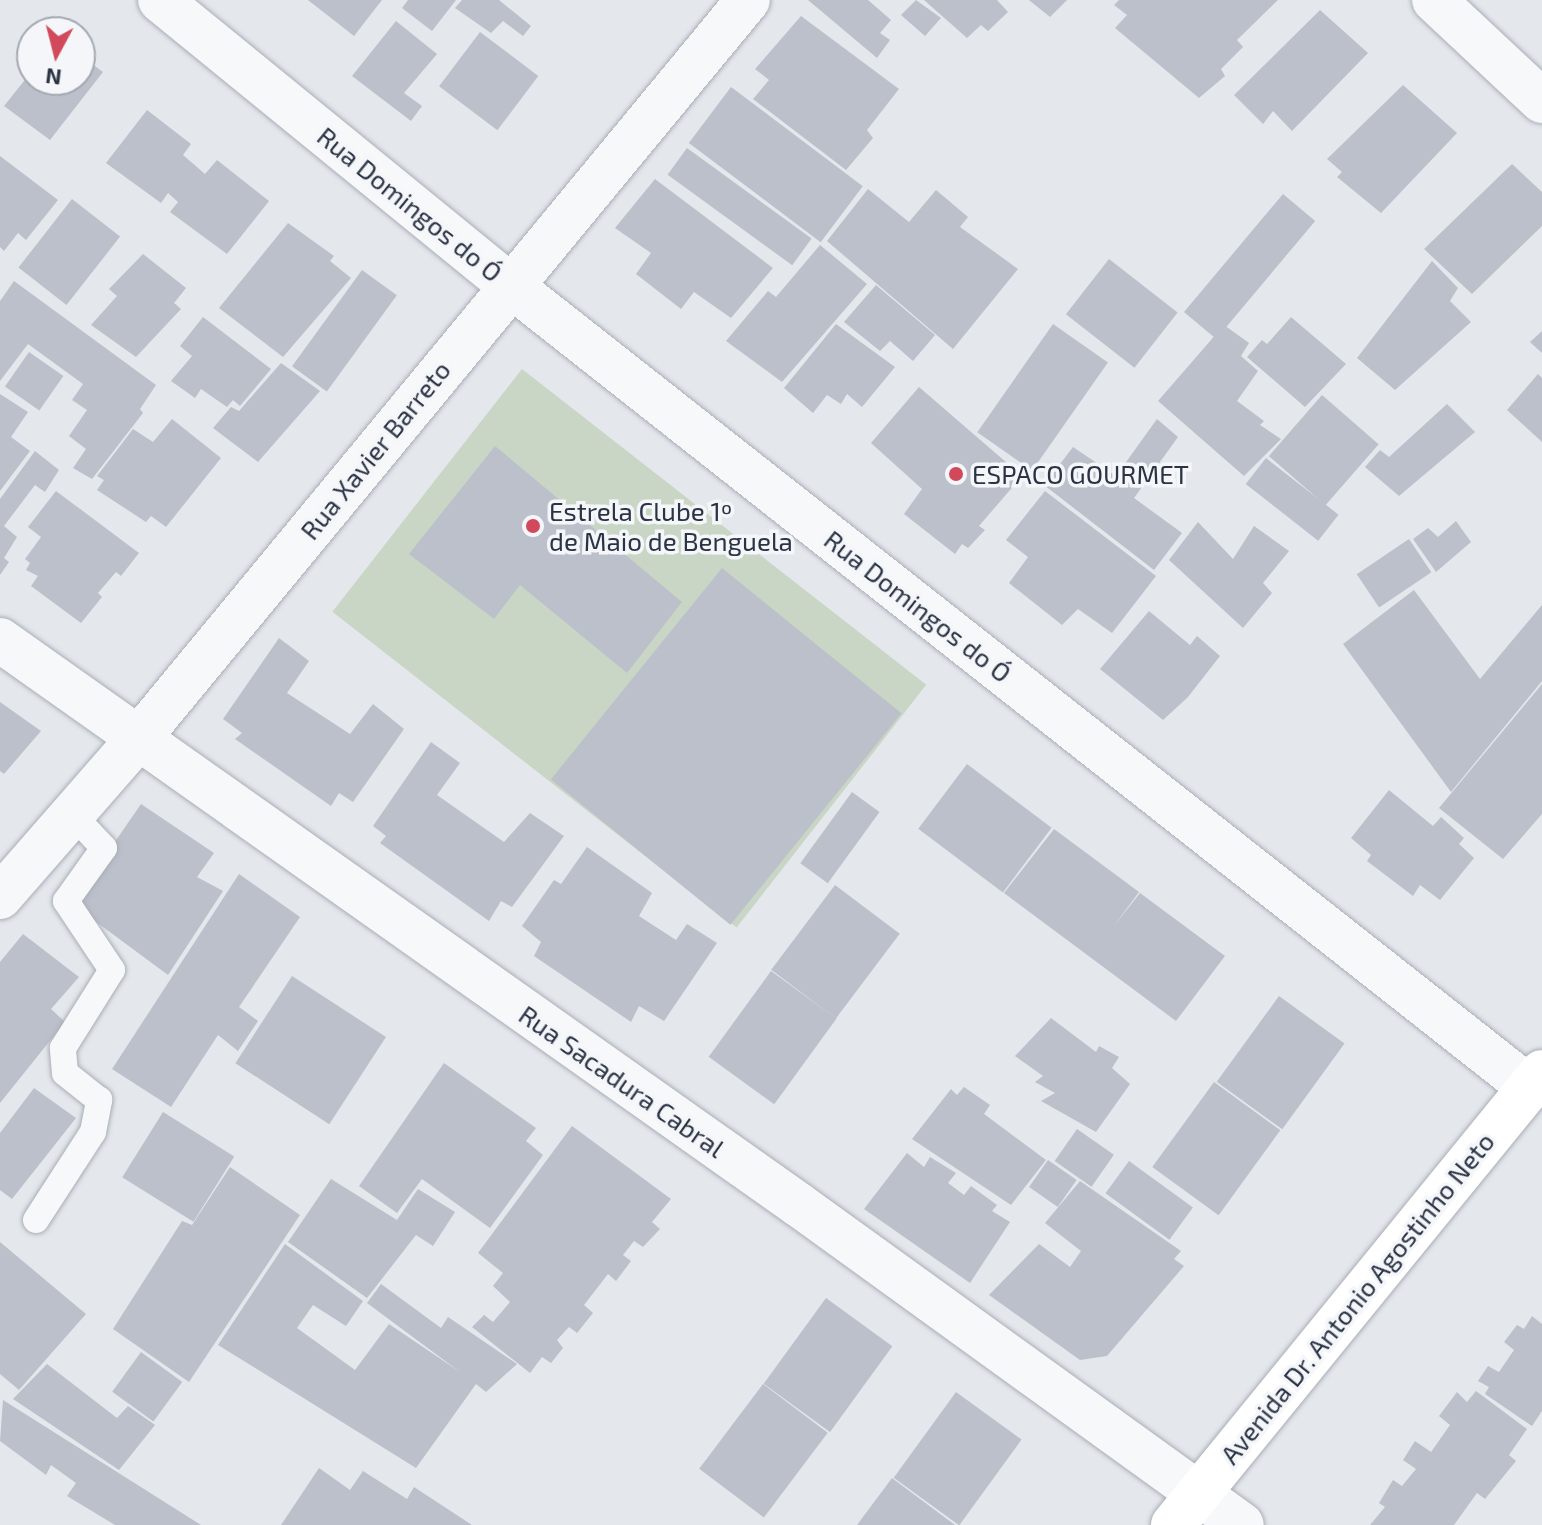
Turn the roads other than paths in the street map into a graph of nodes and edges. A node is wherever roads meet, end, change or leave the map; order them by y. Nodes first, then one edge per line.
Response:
1 (160, 0) edge
2 (748, 0) edge
3 (1434, 0) edge
4 (1542, 101) edge
5 (510, 285) junction
6 (0, 640) edge
7 (138, 739) junction
8 (72, 814) junction
9 (0, 897) edge
10 (1536, 1080) edge
11 (36, 1220) dead end
12 (1185, 1509) edge
13 (1242, 1525) edge

1 - 5 street, Rua Domingos do Ó
2 - 5 street, Rua Xavier Barreto
3 - 4 street
5 - 7 street, Rua Xavier Barreto
5 - 10 street, Rua Domingos do Ó
6 - 7 street, Rua Sacadura Cabral
7 - 8 street, Rua Xavier Barreto
7 - 12 street, Rua Sacadura Cabral
8 - 9 street, Rua Xavier Barreto
8 - 11 lane
10 - 12 street, Avenida Dr. Antonio Agostinho Neto
12 - 13 street, Rua Sacadura Cabral

